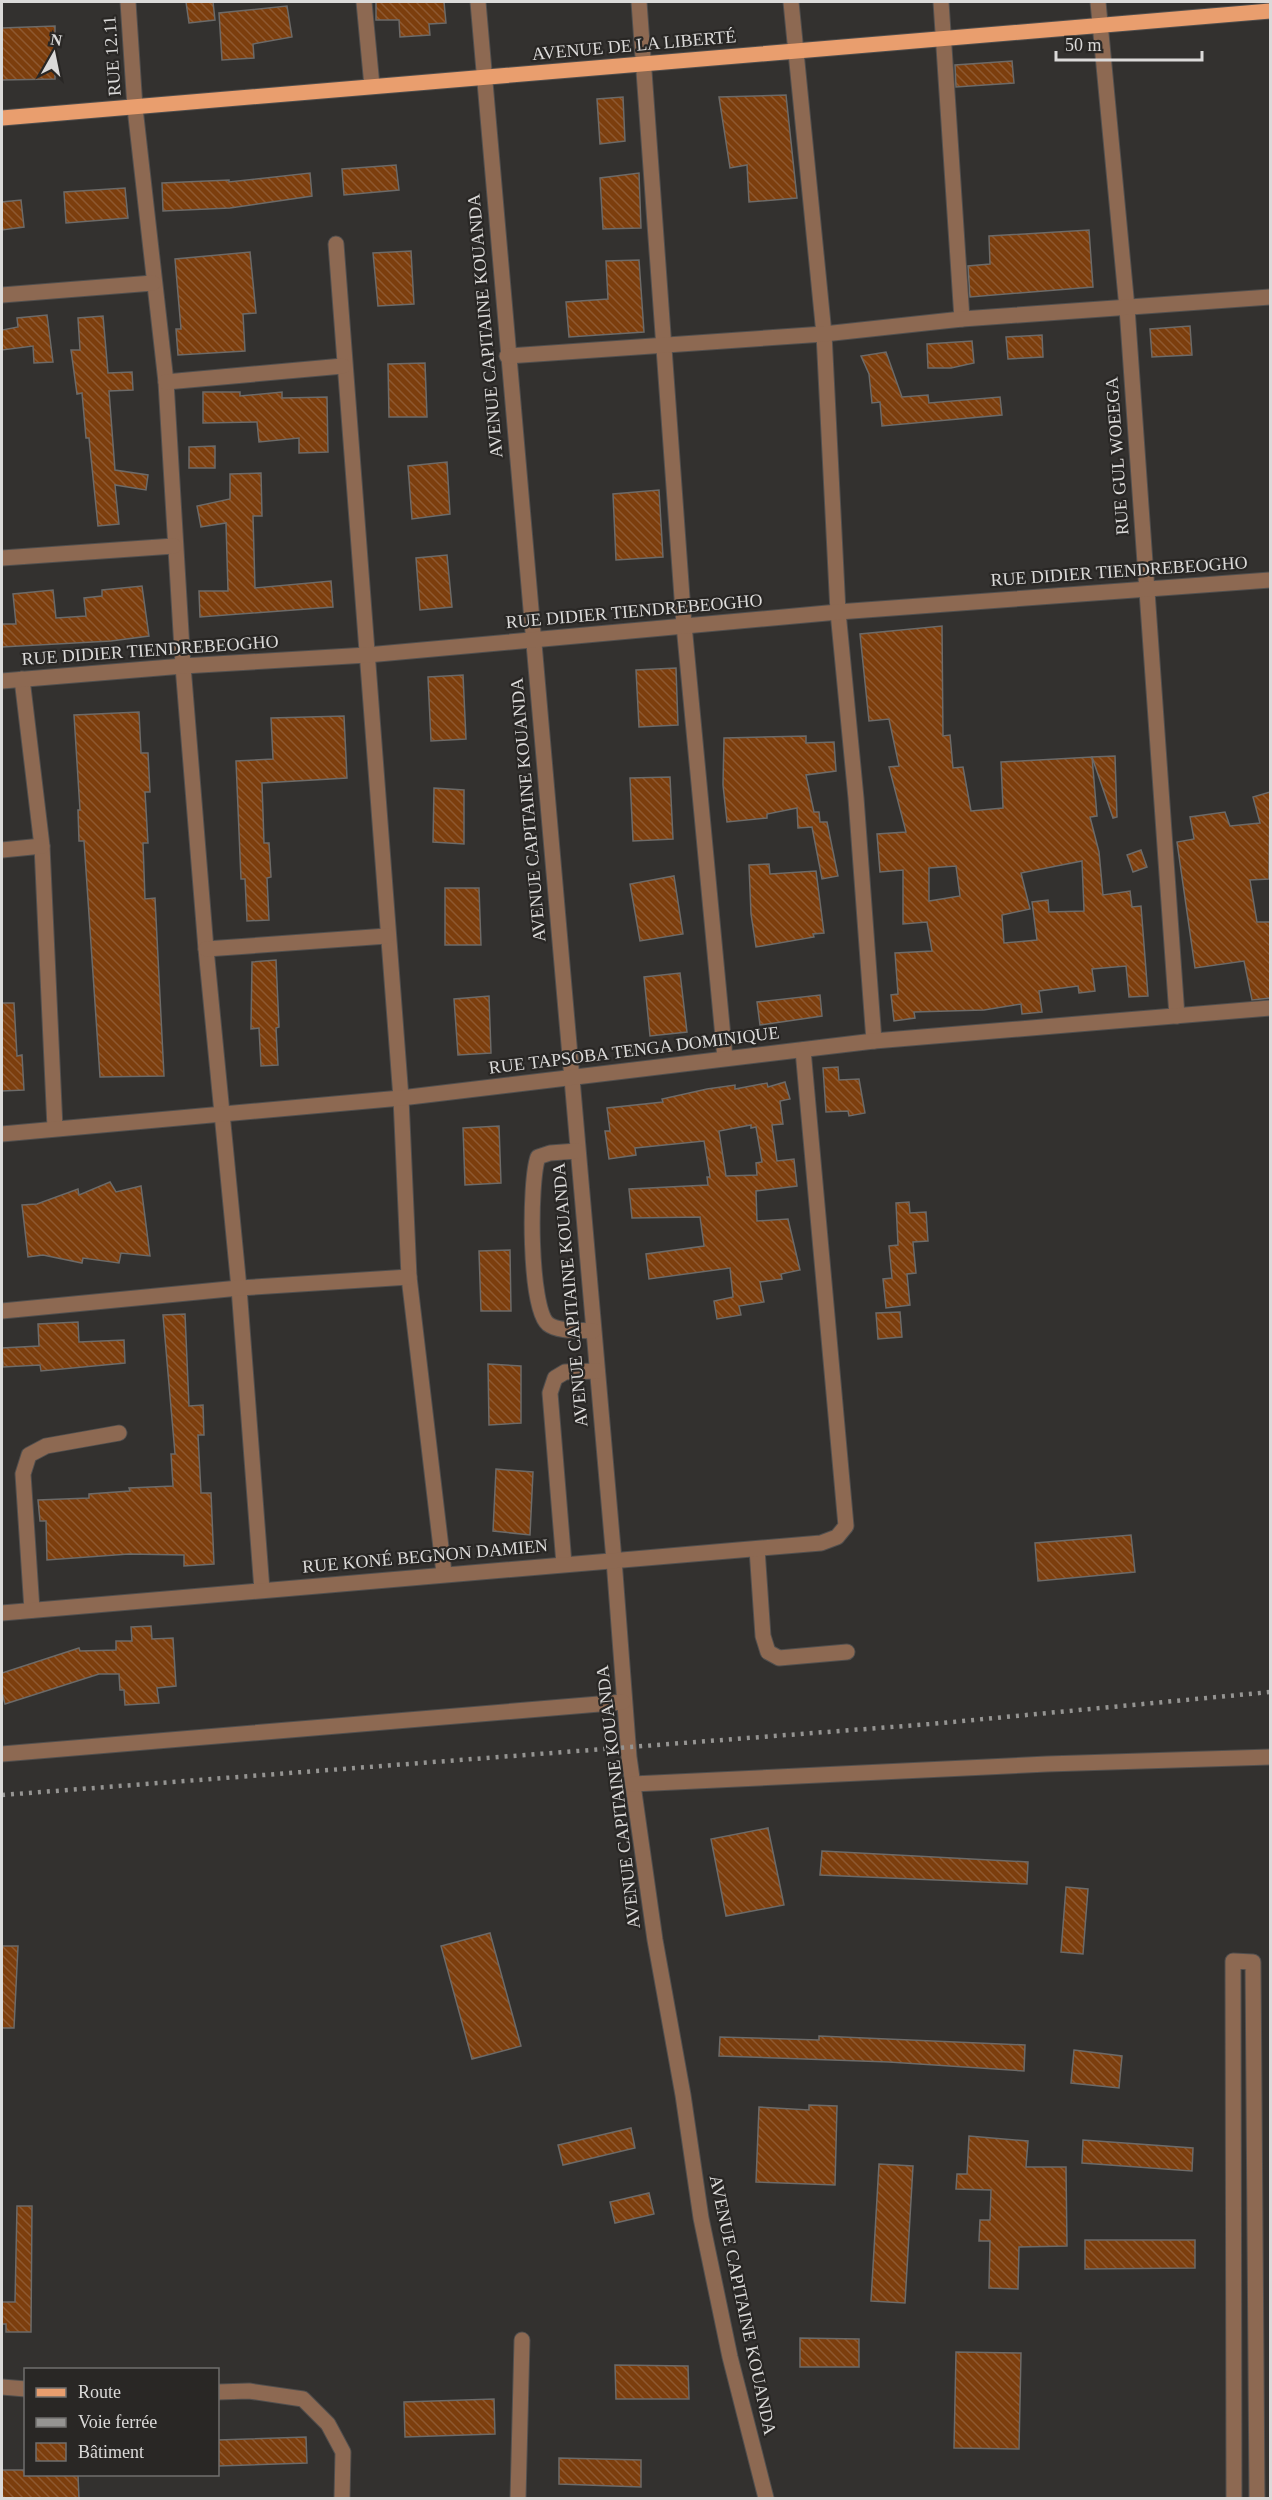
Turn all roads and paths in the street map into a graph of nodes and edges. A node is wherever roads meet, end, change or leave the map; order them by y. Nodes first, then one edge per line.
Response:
1 (128, 2) edge
2 (364, 2) edge
3 (478, 2) edge
4 (639, 2) edge
5 (791, 2) edge
6 (941, 2) edge
7 (1098, 2) edge
8 (1270, 11) edge
9 (1101, 26) junction
10 (944, 40) junction
11 (796, 51) junction
12 (645, 64) junction
13 (483, 77) junction
14 (372, 86) junction
15 (135, 108) junction
16 (2, 118) edge
17 (336, 244) dead end
18 (153, 283) junction
19 (2, 295) edge
20 (1270, 297) edge
21 (1127, 308) junction
22 (962, 319) junction
23 (824, 334) junction
24 (663, 344) junction
25 (507, 356) junction
26 (343, 366) junction
27 (166, 382) junction
28 (174, 546) junction
29 (2, 558) edge
30 (1270, 580) edge
31 (1145, 589) junction
32 (838, 612) junction
33 (684, 625) junction
34 (533, 640) junction
35 (367, 655) junction
36 (183, 666) junction
37 (22, 680) junction
38 (2, 681) edge
39 (42, 846) junction
40 (2, 850) edge
41 (387, 936) junction
42 (206, 949) junction
43 (1270, 1008) edge
44 (1177, 1016) junction
45 (874, 1041) junction
46 (803, 1050) junction
47 (725, 1058) junction
48 (570, 1076) junction
49 (400, 1098) junction
50 (223, 1115) junction
51 (56, 1128) junction
52 (2, 1134) edge
53 (577, 1151) junction
54 (409, 1276) junction
55 (239, 1288) junction
56 (2, 1311) edge
57 (593, 1331) junction
58 (597, 1371) junction
59 (119, 1432) dead end
60 (757, 1548) junction
61 (614, 1560) junction
62 (564, 1564) junction
63 (444, 1573) junction
64 (262, 1590) junction
65 (32, 1610) junction
66 (2, 1613) edge
67 (847, 1652) dead end
68 (623, 1702) junction
69 (2, 1754) edge
70 (1270, 1757) edge
71 (633, 1784) junction
72 (522, 2340) dead end
73 (2, 2387) edge
74 (24, 2389) edge
75 (219, 2392) edge
76 (342, 2499) edge
77 (518, 2499) edge
78 (766, 2499) edge
79 (1234, 2499) edge
80 (1257, 2499) edge

1 - 15 street, RUE 12.11
2 - 14 street
3 - 13 street, AVENUE CAPITAINE KOUANDA
4 - 12 street
5 - 11 street
6 - 10 street
7 - 9 street, RUE GUL WOEEGA
8 - 9 main road, AVENUE DE LA LIBERTÉ
9 - 10 main road, AVENUE DE LA LIBERTÉ
9 - 21 street, RUE GUL WOEEGA
10 - 11 main road, AVENUE DE LA LIBERTÉ
10 - 22 street
11 - 12 main road, AVENUE DE LA LIBERTÉ
11 - 23 street
12 - 13 main road, AVENUE DE LA LIBERTÉ
12 - 24 street
13 - 14 main road, AVENUE DE LA LIBERTÉ
13 - 25 street, AVENUE CAPITAINE KOUANDA
14 - 15 main road, AVENUE DE LA LIBERTÉ
15 - 16 main road, AVENUE DE LA LIBERTÉ
15 - 18 street, RUE 12.11
17 - 26 street
18 - 19 street
18 - 27 street, RUE 12.11
20 - 21 street
21 - 22 street
21 - 31 street, RUE GUL WOEEGA
22 - 23 street
23 - 24 street
23 - 32 street
24 - 25 street
24 - 33 street
25 - 34 street, AVENUE CAPITAINE KOUANDA
26 - 27 street
26 - 35 street
27 - 28 street, RUE 12.11
28 - 29 street
28 - 36 street, RUE 12.11
30 - 31 street, RUE DIDIER TIENDREBEOGHO
31 - 32 street, RUE DIDIER TIENDREBEOGHO
31 - 44 street, RUE GUL WOEEGA
32 - 33 street, RUE DIDIER TIENDREBEOGHO
32 - 45 street
33 - 34 street, RUE DIDIER TIENDREBEOGHO
33 - 47 street
34 - 35 street, RUE DIDIER TIENDREBEOGHO
34 - 48 street, AVENUE CAPITAINE KOUANDA
35 - 36 street, RUE DIDIER TIENDREBEOGHO
35 - 41 street
36 - 37 street, RUE DIDIER TIENDREBEOGHO
36 - 42 street, RUE 12.11
37 - 38 street, RUE DIDIER TIENDREBEOGHO
37 - 39 street
39 - 40 street
39 - 51 street
41 - 42 street
41 - 49 street
42 - 50 street, RUE 12.11
43 - 44 street, RUE TAPSOBA TENGA DOMINIQUE
44 - 45 street, RUE TAPSOBA TENGA DOMINIQUE
45 - 46 street, RUE TAPSOBA TENGA DOMINIQUE
46 - 47 street, RUE TAPSOBA TENGA DOMINIQUE
46 - 60 street, RUE KONÉ BEGNON DAMIEN
47 - 48 street, RUE TAPSOBA TENGA DOMINIQUE
48 - 49 street, RUE TAPSOBA TENGA DOMINIQUE
48 - 53 street, AVENUE CAPITAINE KOUANDA
49 - 50 street, RUE TAPSOBA TENGA DOMINIQUE
49 - 54 street
50 - 51 street, RUE TAPSOBA TENGA DOMINIQUE
50 - 55 street, RUE 12.11
51 - 52 street, RUE TAPSOBA TENGA DOMINIQUE
53 - 57 street, AVENUE CAPITAINE KOUANDA
53 - 57 street
54 - 55 street
54 - 63 street
55 - 56 street
55 - 64 street, RUE 12.11
57 - 58 street, AVENUE CAPITAINE KOUANDA
58 - 61 street, AVENUE CAPITAINE KOUANDA
58 - 62 street
59 - 65 street
60 - 61 street, RUE KONÉ BEGNON DAMIEN
60 - 67 street
61 - 62 street, RUE KONÉ BEGNON DAMIEN
61 - 68 street, AVENUE CAPITAINE KOUANDA
62 - 63 street, RUE KONÉ BEGNON DAMIEN
63 - 64 street, RUE KONÉ BEGNON DAMIEN
64 - 65 street, RUE KONÉ BEGNON DAMIEN
65 - 66 street, RUE KONÉ BEGNON DAMIEN
68 - 69 street
68 - 71 street, AVENUE CAPITAINE KOUANDA
70 - 71 street
71 - 78 street, AVENUE CAPITAINE KOUANDA
72 - 77 street
73 - 74 street
75 - 76 street
79 - 80 street

